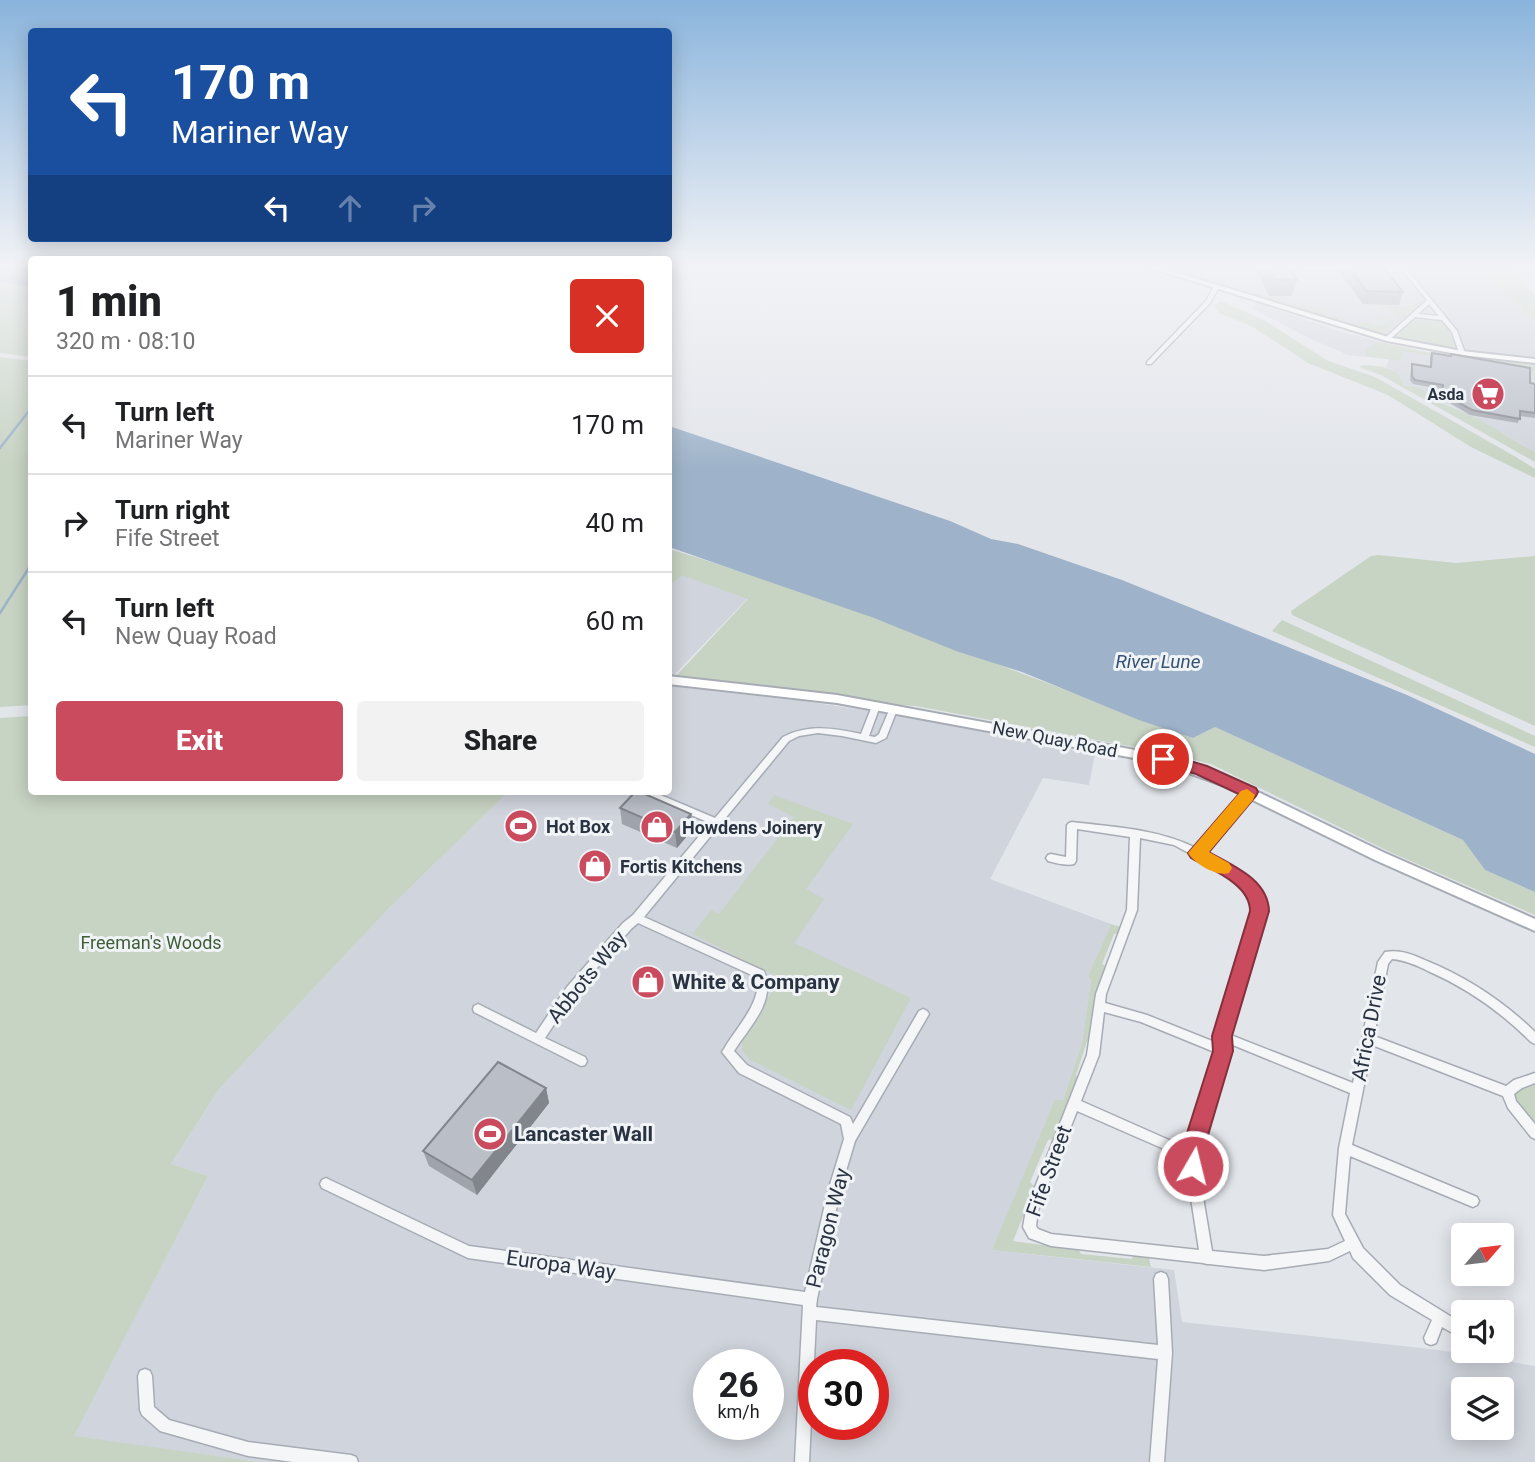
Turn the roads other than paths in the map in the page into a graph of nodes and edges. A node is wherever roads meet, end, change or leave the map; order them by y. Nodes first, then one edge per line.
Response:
1 (1178, 333) edge
2 (1365, 333) edge
3 (1394, 333) edge
4 (1455, 333) edge
5 (1387, 340) junction
6 (1462, 353) junction
7 (1535, 361) edge
8 (1149, 363) dead end
9 (672, 680) edge
10 (876, 706) junction
11 (893, 710) junction
12 (864, 738) junction
13 (1250, 792) junction
14 (652, 795) edge
15 (716, 822) junction
16 (1135, 834) junction
17 (1197, 853) junction
18 (1051, 858) dead end
19 (637, 919) junction
20 (1535, 926) edge
21 (1099, 1006) junction
22 (478, 1009) dead end
23 (923, 1014) dead end
24 (1222, 1036) junction
25 (539, 1038) junction
26 (1367, 1038) junction
27 (1535, 1039) edge
28 (1223, 1051) junction
29 (581, 1061) dead end
30 (1535, 1078) edge
31 (1357, 1090) junction
32 (1507, 1092) junction
33 (1074, 1104) junction
34 (1535, 1133) edge
35 (850, 1139) junction
36 (1345, 1148) junction
37 (1192, 1152) junction
38 (326, 1184) dead end
39 (1473, 1201) dead end
40 (1354, 1243) junction
41 (1207, 1258) junction
42 (1161, 1279) dead end
43 (810, 1306) junction
44 (1439, 1320) junction
45 (1451, 1326) edge
46 (1431, 1338) dead end
47 (1165, 1353) junction
48 (145, 1376) dead end
49 (351, 1462) edge
50 (802, 1462) edge
51 (1157, 1462) edge

1 - 8 street
2 - 5 street
3 - 5 street
4 - 6 street
5 - 6 main road
6 - 7 main road
9 - 10 street, New Quay Road
10 - 11 street, New Quay Road
10 - 12 street
11 - 12 street
11 - 13 street, New Quay Road
12 - 15 street, Abbots Way
13 - 17 street
13 - 20 street, New Quay Road
14 - 15 street
15 - 19 street, Abbots Way
16 - 17 street
16 - 18 street
16 - 21 street, Fife Street
17 - 24 street
19 - 25 street, Abbots Way
19 - 35 street
21 - 28 street
21 - 33 street, Fife Street
22 - 25 street
23 - 35 street, Paragon Way
24 - 28 street
24 - 31 street
25 - 29 street
26 - 27 street, Africa Drive
26 - 31 street, Africa Drive
26 - 32 street
28 - 37 street
30 - 32 street
31 - 36 street, Africa Drive
32 - 34 street
33 - 37 street
33 - 41 street, Fife Street
35 - 43 street, Paragon Way
36 - 39 street
36 - 40 street, Africa Drive
37 - 41 street
38 - 43 street, Europa Way
40 - 41 street, Fife Street
40 - 44 street, Africa Drive
42 - 47 street
43 - 47 street, Europa Way
43 - 50 street, Paragon Way
44 - 45 street, Africa Drive
44 - 46 street
47 - 51 street
48 - 49 street

